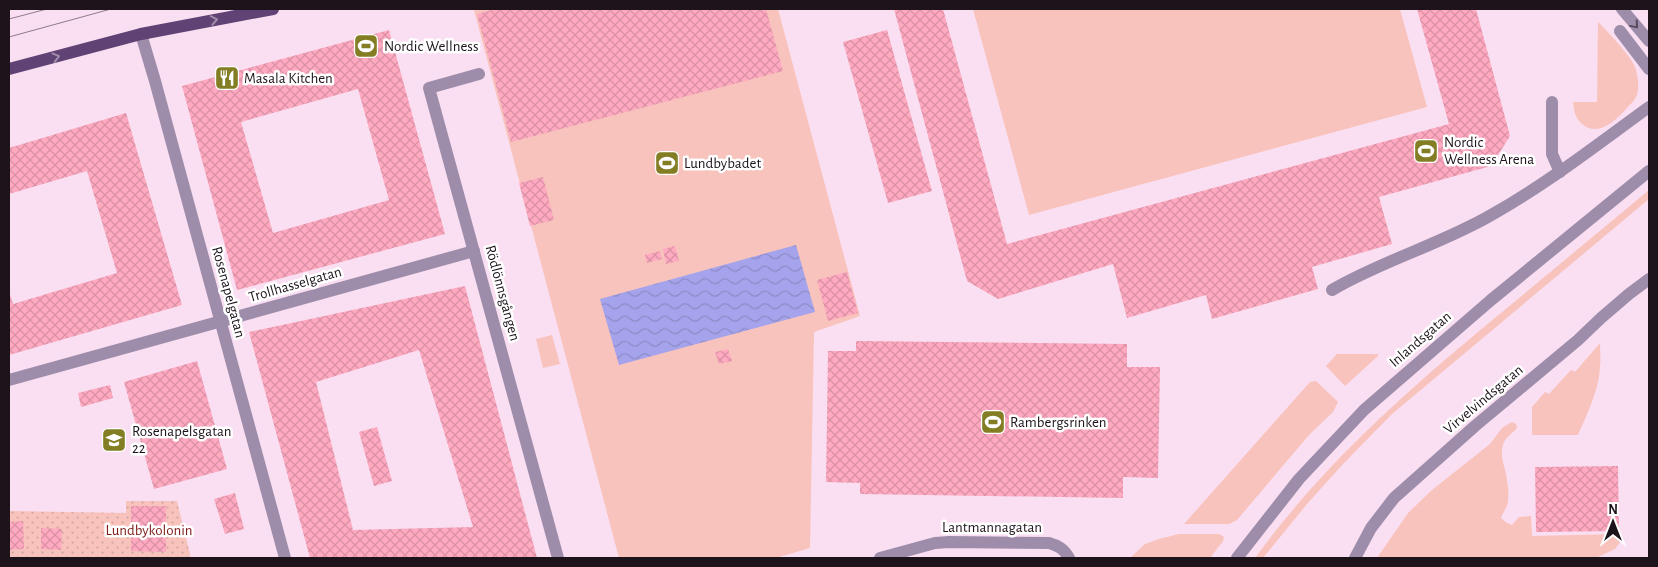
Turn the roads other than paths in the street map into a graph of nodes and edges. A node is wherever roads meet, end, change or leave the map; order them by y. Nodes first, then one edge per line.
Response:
1 (274, 9) edge
2 (1622, 9) edge
3 (1620, 31) dead end
4 (141, 34) junction
5 (1649, 41) edge
6 (9, 69) edge
7 (1649, 70) edge
8 (479, 74) dead end
9 (1552, 102) dead end
10 (1649, 107) edge
11 (1649, 171) edge
12 (1560, 172) junction
13 (474, 251) junction
14 (1649, 279) edge
15 (1332, 290) dead end
16 (221, 322) junction
17 (9, 380) edge
18 (284, 558) edge
19 (558, 558) edge
20 (880, 558) edge
21 (1069, 558) edge
22 (1237, 558) edge
23 (1355, 558) edge

4 -> 1 main road
2 -> 5 street
3 - 7 street
6 -> 4 main road
4 - 16 street, Rosenapelgatan
8 - 13 street, Rödlönnsgången
9 - 12 street
10 - 12 street
11 - 22 street, Inlandsgatan
12 - 15 street
13 - 16 street, Trollhasselgatan
13 - 19 street, Rödlönnsgången
14 - 23 street, Virvelvindsgatan
16 - 17 street, Trollhasselgatan
16 - 18 street, Rosenapelgatan
20 - 21 street, Lantmannagatan

